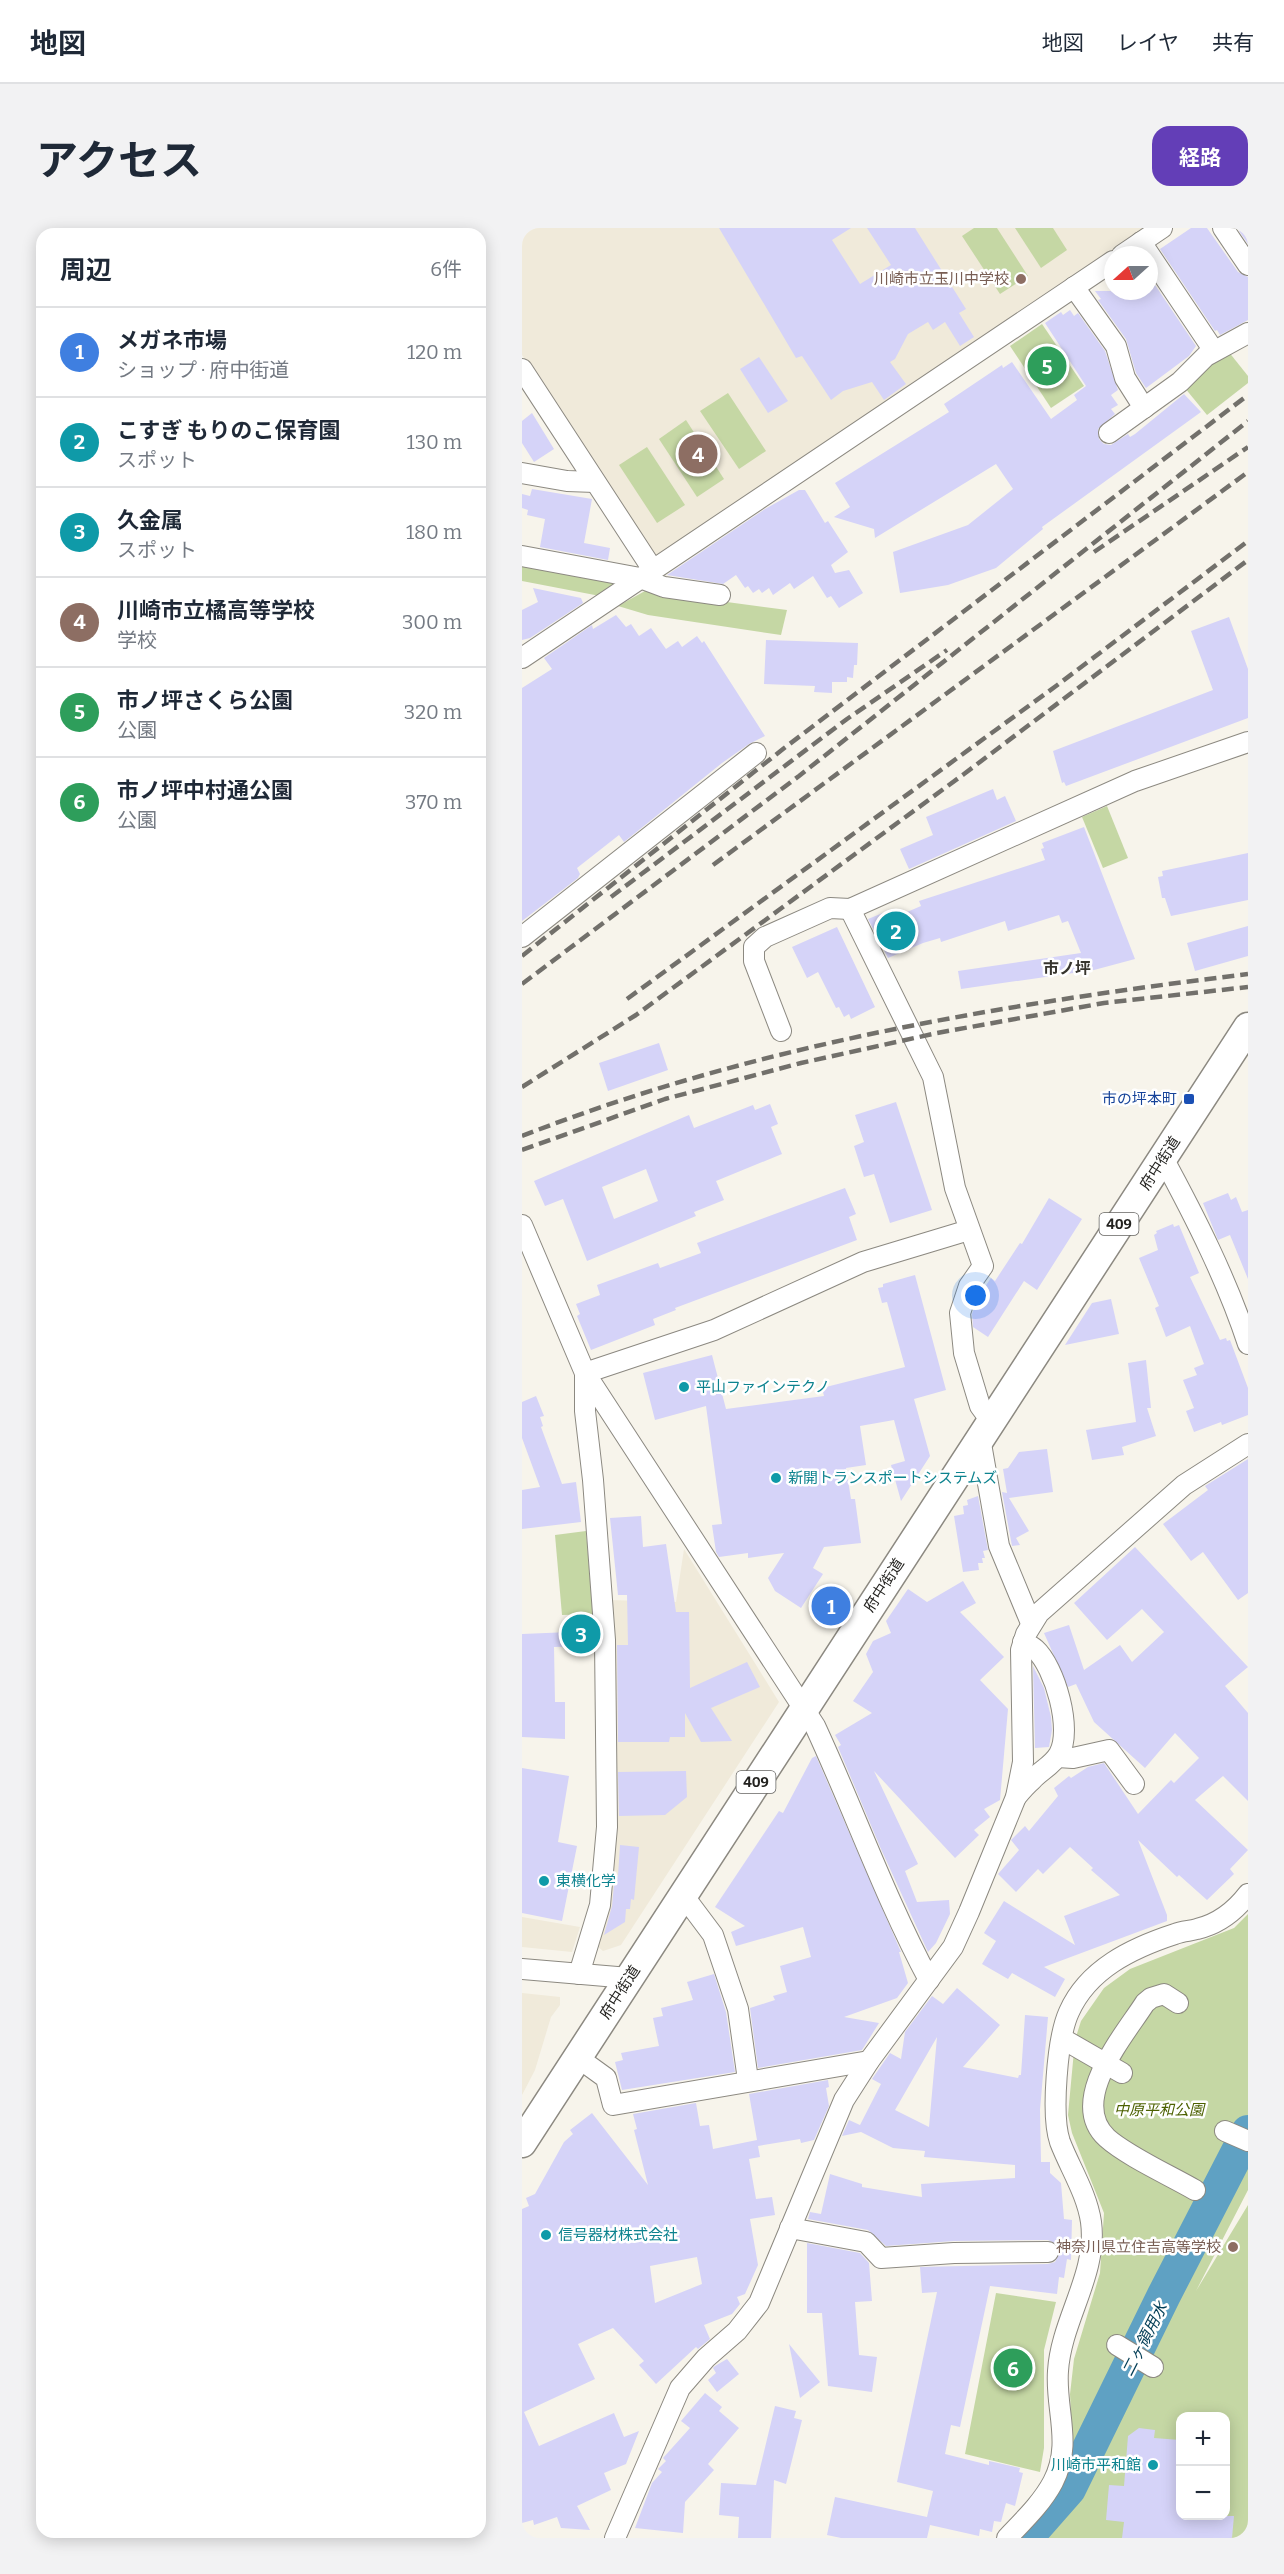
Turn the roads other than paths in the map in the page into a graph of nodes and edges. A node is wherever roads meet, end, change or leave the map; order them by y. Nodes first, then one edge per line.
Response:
1 (1162, 228) edge
2 (1223, 228) edge
3 (1141, 242) junction
4 (1135, 246) edge
5 (1248, 265) edge
6 (1104, 267) edge
7 (1074, 287) junction
8 (1248, 333) edge
9 (1214, 351) junction
10 (522, 369) edge
11 (1144, 408) junction
12 (1109, 433) dead end
13 (522, 473) edge
14 (595, 482) junction
15 (522, 556) edge
16 (646, 574) junction
17 (720, 595) dead end
18 (522, 658) edge
19 (1248, 742) edge
20 (756, 753) dead end
21 (850, 909) junction
22 (522, 937) edge
23 (1248, 1028) edge
24 (781, 1030) dead end
25 (1163, 1158) junction
26 (522, 1225) edge
27 (969, 1230) junction
28 (1248, 1344) edge
29 (585, 1373) junction
30 (985, 1430) junction
31 (1248, 1444) edge
32 (1031, 1623) junction
33 (1023, 1641) junction
34 (804, 1708) junction
35 (1058, 1757) junction
36 (1134, 1784) dead end
37 (1016, 1797) junction
38 (1248, 1894) edge
39 (683, 1896) junction
40 (522, 1969) edge
41 (579, 1974) junction
42 (629, 1978) junction
43 (928, 1980) junction
44 (1178, 2003) dead end
45 (1063, 2039) junction
46 (578, 2057) junction
47 (868, 2061) junction
48 (1113, 2069) junction
49 (748, 2080) junction
50 (1225, 2131) dead end
51 (1248, 2141) edge
52 (522, 2143) edge
53 (1195, 2190) dead end
54 (790, 2228) junction
55 (1048, 2252) dead end
56 (1117, 2345) dead end
57 (1153, 2367) dead end
58 (615, 2538) edge
59 (1007, 2538) edge

1 - 3 street
2 - 5 street
3 - 4 street
3 - 9 street
6 - 7 street
7 - 11 street
7 - 16 street
8 - 9 street
9 - 11 street
10 - 14 street
11 - 12 street
13 - 14 street
14 - 16 street
15 - 16 street
16 - 17 street
16 - 18 street
19 - 21 street
20 - 22 street
21 - 24 street
21 - 27 street
23 - 25 highway, 府中街道 / 409
25 - 28 street
25 - 30 highway, 府中街道 / 409
26 - 29 street
27 - 29 street
27 - 30 street
29 - 34 street
29 - 41 street
30 - 32 street
30 - 34 highway, 府中街道 / 409
31 - 32 street
32 - 33 street
33 - 35 street
33 - 37 street
34 - 39 highway, 府中街道 / 409
34 - 43 street
35 - 36 street
35 - 37 street
37 - 43 street
38 - 45 street
39 - 42 highway, 府中街道 / 409
39 - 49 street
40 - 41 street
41 - 42 street
42 - 46 highway, 府中街道 / 409
43 - 47 street
44 - 48 street
45 - 48 street
45 - 59 street
46 - 49 street
46 - 52 highway, 府中街道 / 409
47 - 49 street
47 - 54 street
48 - 53 street
50 - 51 street
54 - 55 street
54 - 58 street
56 - 57 street

